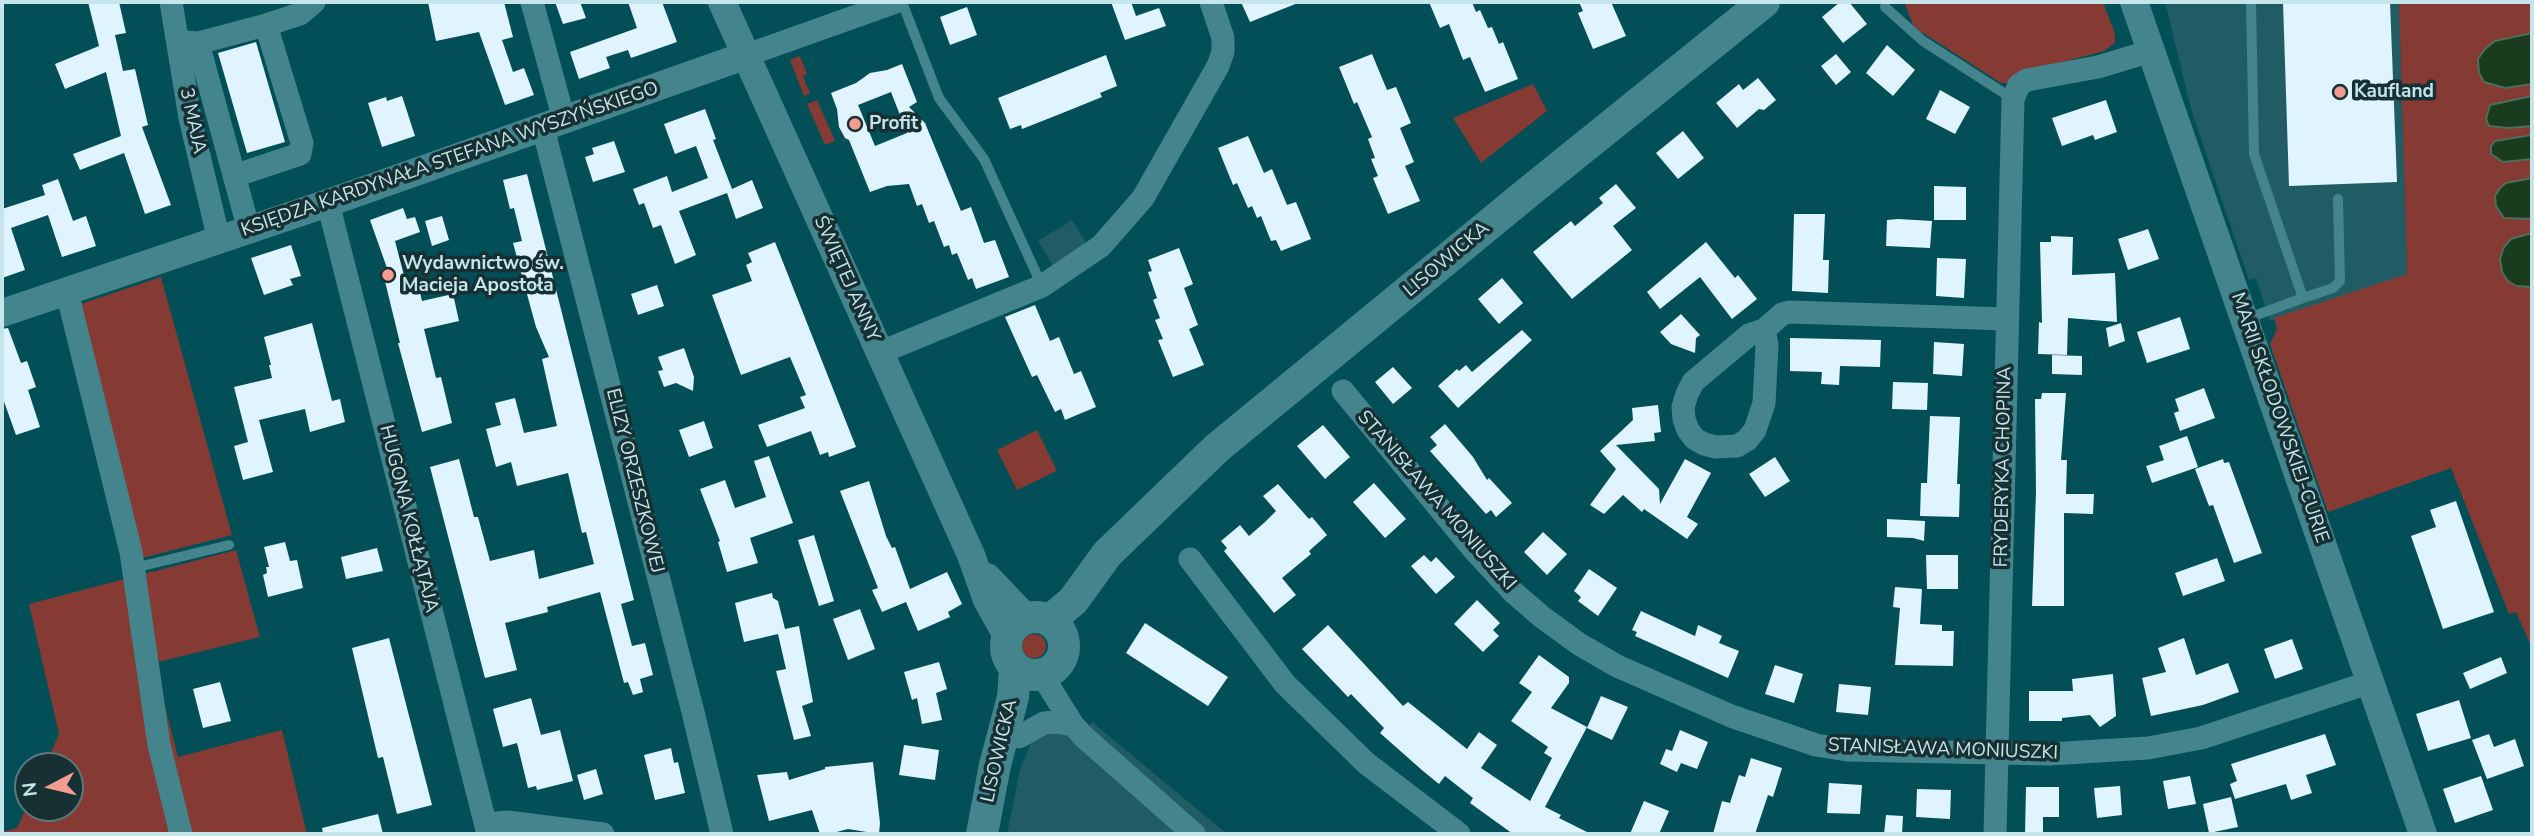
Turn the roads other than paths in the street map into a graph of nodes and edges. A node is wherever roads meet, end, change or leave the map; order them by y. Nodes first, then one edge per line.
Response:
1 (171, 2) edge
2 (314, 2) edge
3 (533, 2) edge
4 (722, 2) edge
5 (896, 2) edge
6 (902, 2) edge
7 (1211, 2) edge
8 (1764, 2) edge
9 (2134, 2) edge
10 (2251, 2) edge
11 (1885, 7) dead end
12 (266, 25) junction
13 (188, 43) junction
14 (2151, 51) junction
15 (747, 55) junction
16 (2013, 99) junction
17 (553, 124) junction
18 (234, 176) junction
19 (2339, 199) dead end
20 (328, 203) junction
21 (249, 230) junction
22 (219, 240) junction
23 (1042, 286) junction
24 (66, 292) junction
25 (2303, 298) junction
26 (2, 313) edge
27 (2007, 319) junction
28 (2246, 320) junction
29 (1764, 330) junction
30 (879, 353) junction
31 (1343, 391) dead end
32 (229, 545) dead end
33 (1189, 559) dead end
34 (134, 569) junction
35 (1040, 653) junction
36 (2371, 682) junction
37 (1073, 724) junction
38 (1019, 737) junction
39 (1997, 753) junction
40 (487, 829) edge
41 (181, 834) edge
42 (603, 834) edge
43 (722, 834) edge
44 (982, 834) edge
45 (997, 834) edge
46 (1194, 834) edge
47 (1459, 834) edge
48 (1995, 834) edge
49 (2423, 834) edge

1 - 13 street, 3 MAJA
2 - 12 street
3 - 17 street, ELIZY ORZESZKOWEJ
4 - 15 street, ŚWIĘTEJ ANNY
5 - 15 street, KSIĘDZA KARDYNAŁA STEFANA WYSZYŃSKIEGO
6 - 23 lane
7 - 23 street
8 - 35 main road, LISOWICKA
9 - 14 street, MARII SKŁODOWSKIEJ-CURIE
10 - 25 lane
11 - 16 lane
12 - 13 street
12 - 18 street
13 - 18 street
13 - 22 street, 3 MAJA
14 - 16 street
14 - 28 street, MARII SKŁODOWSKIEJ-CURIE
15 - 17 street, KSIĘDZA KARDYNAŁA STEFANA WYSZYŃSKIEGO
15 - 30 street, ŚWIĘTEJ ANNY
16 - 27 street, FRYDERYKA CHOPINA
17 - 20 street, KSIĘDZA KARDYNAŁA STEFANA WYSZYŃSKIEGO
17 - 43 street, ELIZY ORZESZKOWEJ
18 - 21 street
19 - 25 lane
20 - 21 street, KSIĘDZA KARDYNAŁA STEFANA WYSZYŃSKIEGO
20 - 40 street, HUGONA KOŁŁĄTAJA
21 - 22 street, KSIĘDZA KARDYNAŁA STEFANA WYSZYŃSKIEGO
22 - 24 street, KSIĘDZA KARDYNAŁA STEFANA WYSZYŃSKIEGO
23 - 30 street
24 - 26 street, KSIĘDZA KARDYNAŁA STEFANA WYSZYŃSKIEGO
24 - 34 street
25 - 28 lane
27 - 29 street
27 - 39 street, FRYDERYKA CHOPINA
28 - 36 street, MARII SKŁODOWSKIEJ-CURIE
29 - 29 street
30 - 35 street, ŚWIĘTEJ ANNY
31 - 39 street, STANISŁAWA MONIUSZKI
32 - 34 lane
33 - 47 street
34 - 41 street
35 - 37 street
35 - 38 main road, LISOWICKA
35 - 44 main road, LISOWICKA
36 - 39 street, STANISŁAWA MONIUSZKI
36 - 49 street, MARII SKŁODOWSKIEJ-CURIE
37 - 38 street
37 - 46 street
38 - 45 main road, LISOWICKA
39 - 48 street, FRYDERYKA CHOPINA
40 - 42 street

